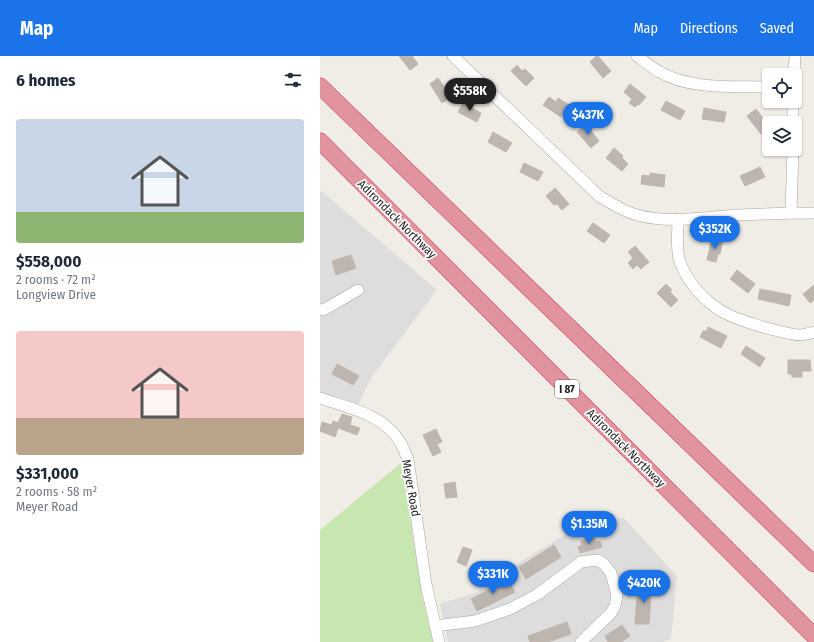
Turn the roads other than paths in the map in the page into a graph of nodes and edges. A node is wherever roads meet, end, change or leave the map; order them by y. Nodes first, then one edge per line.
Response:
1 (452, 56) edge
2 (637, 56) edge
3 (795, 56) edge
4 (794, 68) edge
5 (320, 86) edge
6 (762, 87) edge
7 (320, 141) edge
8 (320, 149) edge
9 (793, 156) edge
10 (373, 195) junction
11 (791, 213) junction
12 (814, 213) edge
13 (678, 219) junction
14 (358, 290) dead end
15 (320, 310) edge
16 (814, 332) edge
17 (320, 398) edge
18 (814, 564) edge
19 (435, 626) junction
20 (814, 636) edge
21 (439, 642) edge
22 (581, 642) edge

1 - 13 street
2 - 6 street
3 - 4 street
5 - 18 highway
7 - 10 highway, Adirondack Northway / I 87
8 - 10 highway
9 - 11 street
10 - 20 highway, Adirondack Northway / I 87
11 - 12 street
11 - 13 street
13 - 16 street
14 - 15 street
17 - 19 street, Meyer Road
19 - 21 street, Meyer Road
19 - 22 street

